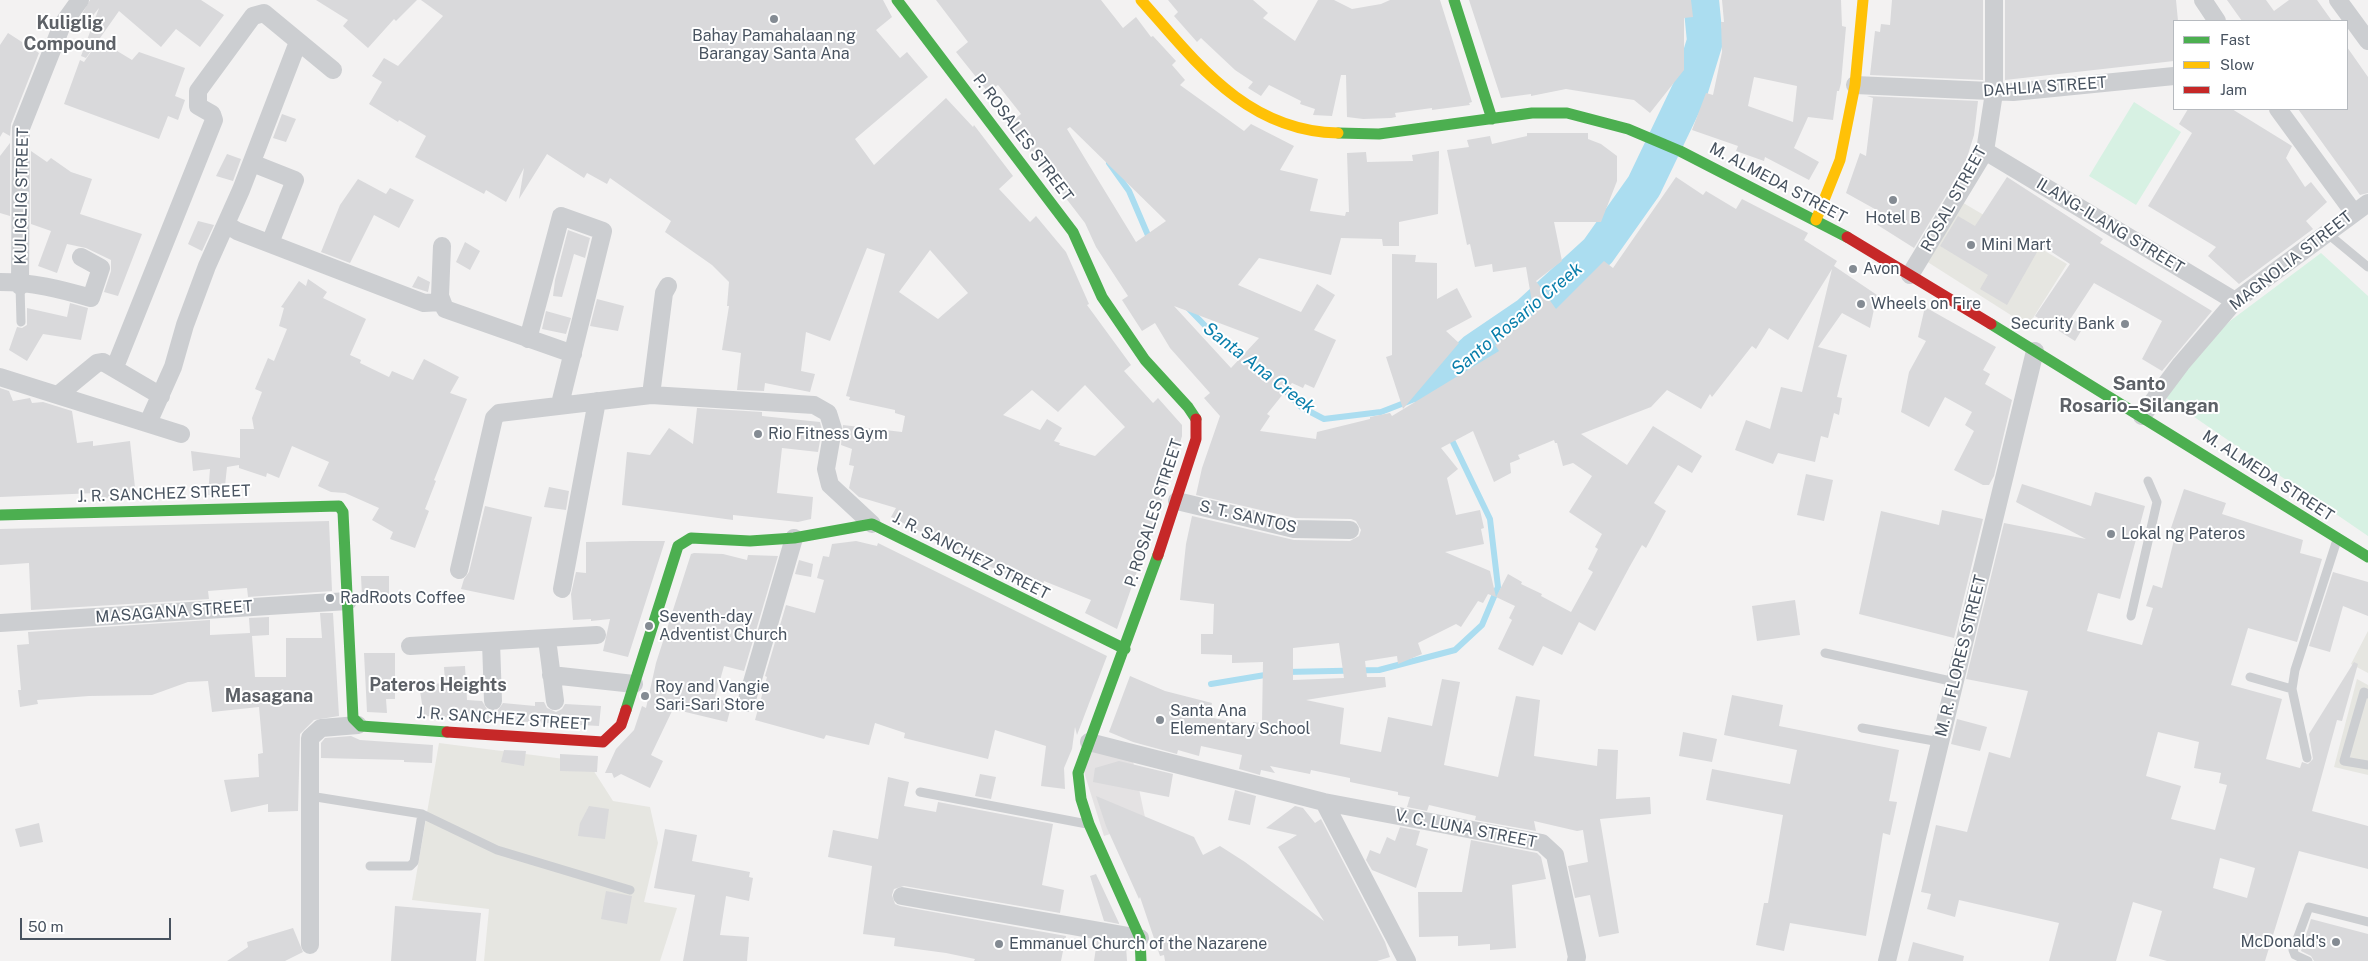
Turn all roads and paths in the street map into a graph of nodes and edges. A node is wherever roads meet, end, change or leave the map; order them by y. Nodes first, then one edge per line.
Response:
1 (80, 0) edge
2 (897, 0) edge
3 (1141, 0) edge
4 (1454, 0) edge
5 (1863, 0) edge
6 (1994, 0) edge
7 (2203, 0) edge
8 (2338, 0) edge
9 (2217, 20) edge
10 (2368, 41) edge
11 (298, 42) junction
12 (333, 70) dead end
13 (2173, 76) edge
14 (1855, 84) junction
15 (1994, 93) junction
16 (2279, 110) edge
17 (1492, 119) junction
18 (1985, 151) junction
19 (252, 163) junction
20 (2361, 208) edge
21 (1816, 220) junction
22 (226, 224) junction
23 (2328, 234) junction
24 (270, 243) junction
25 (442, 246) dead end
26 (81, 257) dead end
27 (2368, 267) edge
28 (1910, 275) junction
29 (0, 282) edge
30 (20, 284) junction
31 (668, 286) dead end
32 (2235, 301) junction
33 (441, 302) junction
34 (21, 322) dead end
35 (528, 339) junction
36 (2035, 351) junction
37 (573, 354) junction
38 (115, 367) junction
39 (0, 377) edge
40 (58, 395) junction
41 (650, 395) junction
42 (160, 396) junction
43 (597, 401) junction
44 (560, 404) junction
45 (2142, 416) junction
46 (148, 423) junction
47 (182, 434) dead end
48 (2148, 481) dead end
49 (1177, 500) junction
50 (0, 515) edge
51 (872, 524) junction
52 (1350, 530) dead end
53 (794, 538) junction
54 (2337, 540) junction
55 (2368, 557) edge
56 (459, 570) dead end
57 (562, 589) dead end
58 (348, 601) junction
59 (2131, 616) dead end
60 (0, 623) edge
61 (597, 635) dead end
62 (547, 639) junction
63 (491, 642) junction
64 (410, 646) dead end
65 (1126, 649) junction
66 (1825, 653) dead end
67 (551, 675) junction
68 (2250, 677) dead end
69 (1955, 682) junction
70 (634, 684) junction
71 (2292, 689) junction
72 (2368, 694) edge
73 (493, 700) dead end
74 (554, 701) dead end
75 (746, 704) dead end
76 (358, 724) junction
77 (1862, 728) dead end
78 (1089, 742) junction
79 (1940, 742) junction
80 (2307, 758) dead end
81 (2368, 765) edge
82 (920, 792) dead end
83 (310, 796) junction
84 (1324, 802) junction
85 (422, 814) junction
86 (1089, 824) junction
87 (370, 866) dead end
88 (630, 890) dead end
89 (902, 896) dead end
90 (2368, 922) edge
91 (1140, 938) junction
92 (310, 945) dead end
93 (1141, 961) edge
94 (1407, 961) edge
95 (1576, 961) edge
96 (1887, 961) edge
97 (2308, 961) edge

1 - 30 street, KULIGLIG STREET
2 - 49 street, P. ROSALES STREET
3 - 17 street, M. ALMEDA STREET
4 - 17 street
5 - 14 street
6 - 15 street, ROSAL STREET
7 - 9 street
8 - 10 street
11 - 12 street
11 - 19 street
11 - 38 street
13 - 15 street, DAHLIA STREET
14 - 15 street, DAHLIA STREET
14 - 21 street
15 - 18 street, ROSAL STREET
16 - 20 street
17 - 21 street, M. ALMEDA STREET
18 - 28 street, ROSAL STREET
18 - 32 street, ILANG-ILANG STREET
19 - 22 street
19 - 24 street
20 - 23 street, MAGNOLIA STREET
21 - 28 street, M. ALMEDA STREET
22 - 24 street
22 - 42 street
23 - 27 lane
23 - 32 street, MAGNOLIA STREET
24 - 33 street
25 - 33 street
26 - 30 street
28 - 36 street, M. ALMEDA STREET
29 - 30 street
30 - 34 lane
31 - 41 street
32 - 45 street, MAGNOLIA STREET
33 - 35 street
35 - 37 street
35 - 37 street
36 - 45 street, M. ALMEDA STREET
36 - 69 street, M. R. FLORES STREET
37 - 44 street
38 - 40 street
38 - 42 street
39 - 40 street
40 - 46 street
41 - 43 street
41 - 51 street
42 - 46 street
43 - 44 street
43 - 57 street
44 - 56 street
45 - 54 street, M. ALMEDA STREET
46 - 47 street
48 - 59 lane
49 - 52 street, S. T. SANTOS
49 - 65 street, P. ROSALES STREET
50 - 58 street, J. R. SANCHEZ STREET
51 - 53 street, J. R. SANCHEZ STREET
51 - 65 street, J. R. SANCHEZ STREET
53 - 70 street, J. R. SANCHEZ STREET
53 - 75 street
54 - 55 street, M. ALMEDA STREET
54 - 71 lane
58 - 60 street, MASAGANA STREET
58 - 76 street, J. R. SANCHEZ STREET
61 - 62 street
62 - 63 street
62 - 67 street
63 - 64 street
63 - 73 street
65 - 78 street, P. ROSALES STREET
66 - 69 lane
67 - 70 street
67 - 74 street
68 - 71 lane
69 - 79 street, M. R. FLORES STREET
70 - 76 street, J. R. SANCHEZ STREET
71 - 80 lane
72 - 81 lane
76 - 83 street
77 - 79 lane
78 - 84 street, V. C. LUNA STREET
78 - 86 street, P. ROSALES STREET
79 - 96 street, M. R. FLORES STREET
82 - 86 lane
83 - 85 lane
83 - 92 street
84 - 94 street
84 - 95 street, V. C. LUNA STREET
85 - 87 lane
85 - 88 lane
86 - 91 street, P. ROSALES STREET
89 - 91 street
90 - 97 lane
91 - 93 street, P. ROSALES STREET

